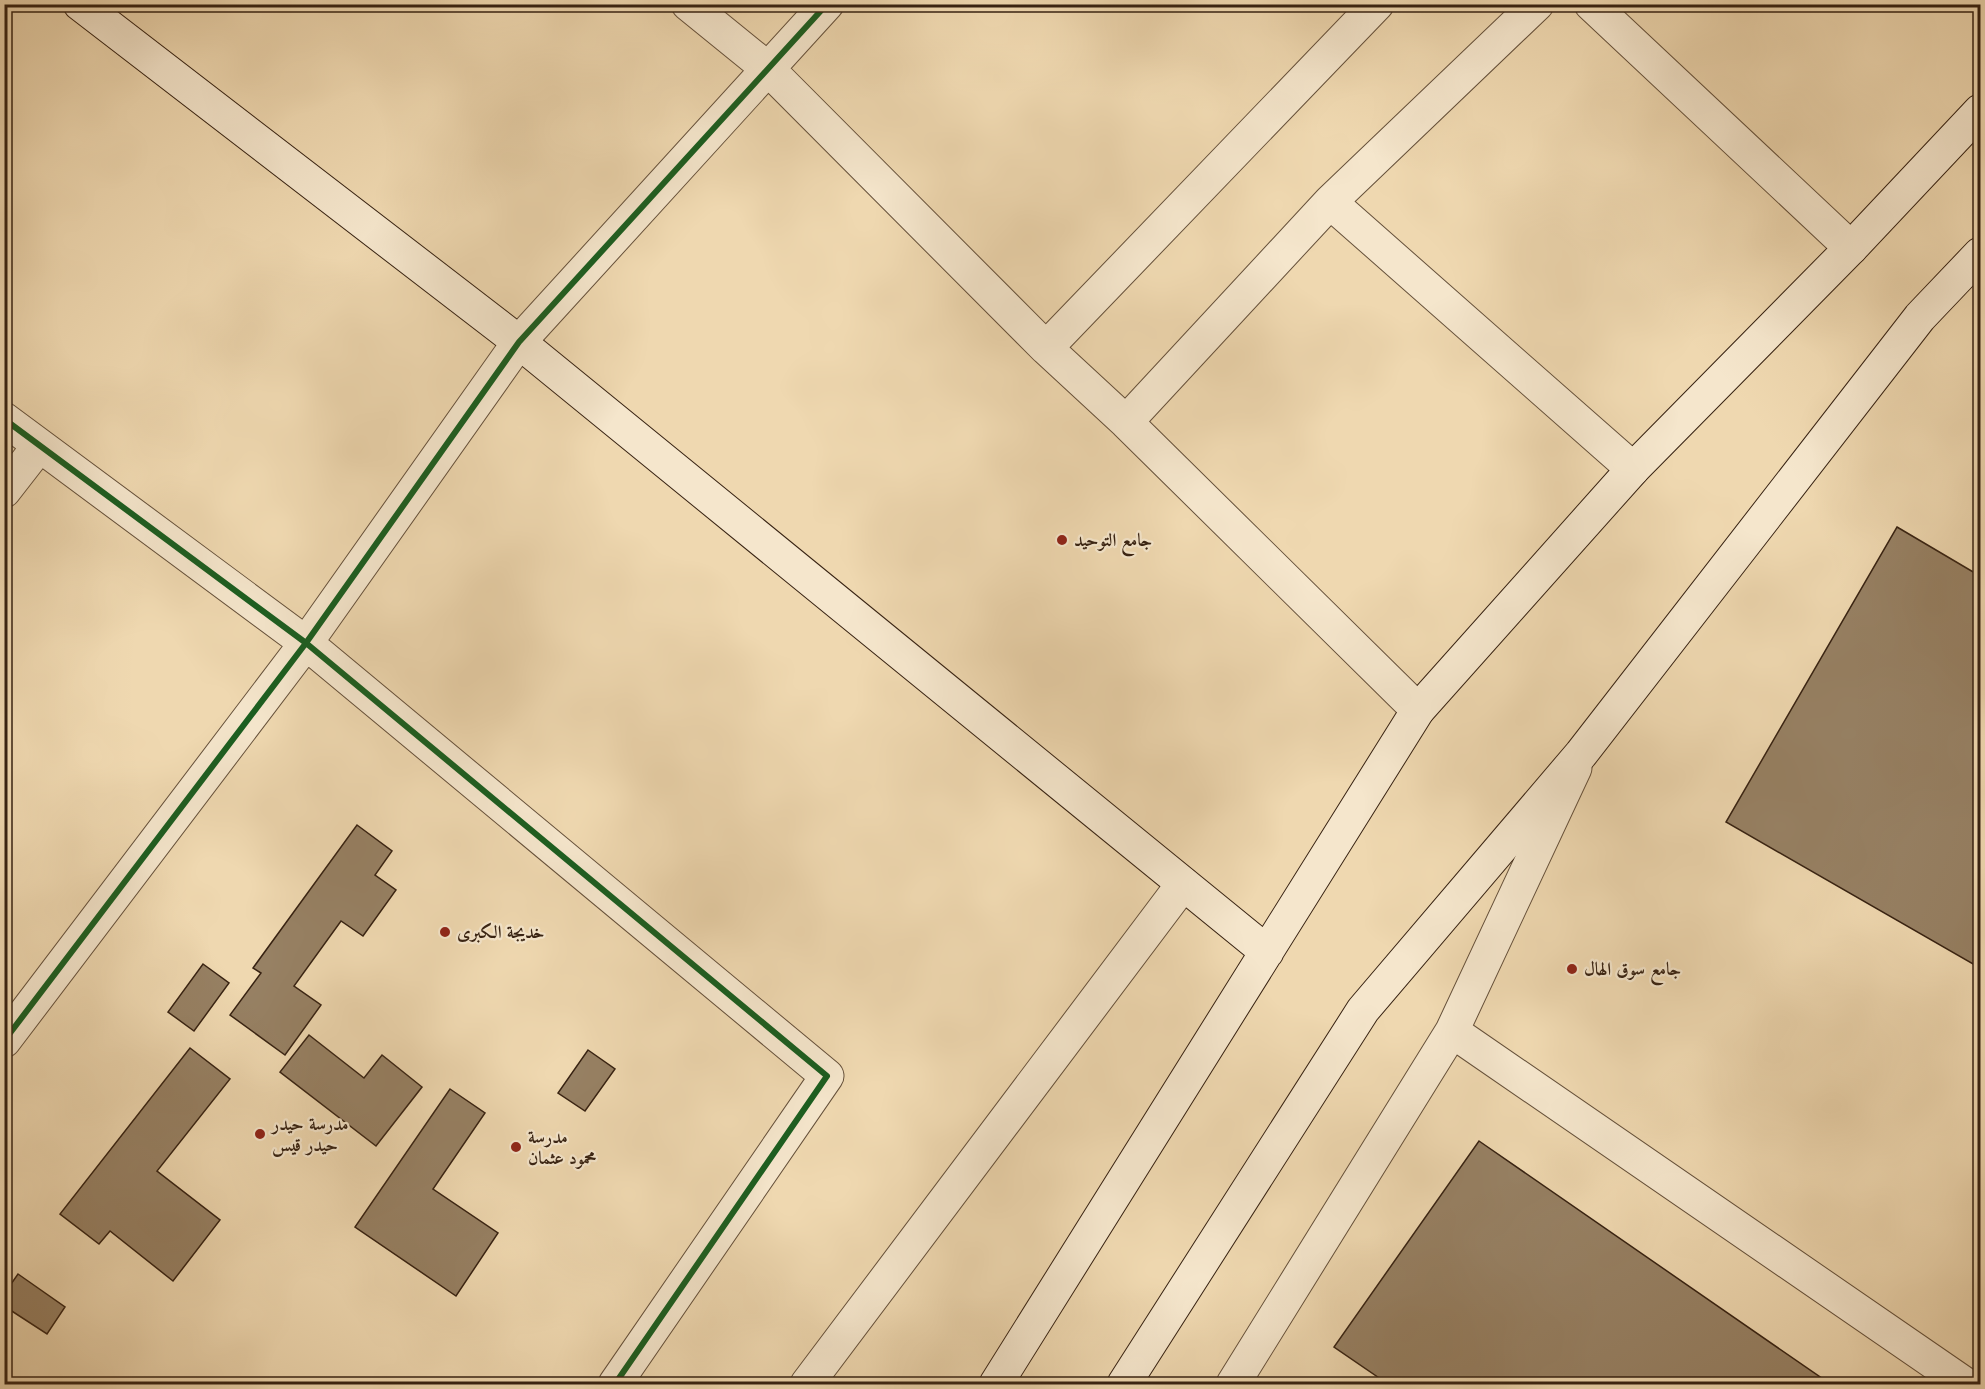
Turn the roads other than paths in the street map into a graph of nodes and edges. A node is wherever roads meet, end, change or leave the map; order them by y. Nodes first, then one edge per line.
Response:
1 (80, 4) edge
2 (688, 4) edge
3 (827, 4) edge
4 (1377, 4) edge
5 (1537, 4) edge
6 (1591, 4) edge
7 (768, 69) junction
8 (1980, 111) edge
9 (1330, 202) junction
10 (1851, 248) junction
11 (1980, 254) edge
12 (519, 342) junction
13 (1046, 348) junction
14 (4, 419) edge
15 (1126, 422) junction
16 (39, 446) junction
17 (1633, 469) junction
18 (4, 491) edge
19 (306, 643) junction
20 (1418, 710) junction
21 (1581, 754) junction
22 (1183, 884) junction
23 (1267, 952) junction
24 (1452, 1031) junction
25 (4, 1041) edge
26 (615, 1384) edge
27 (807, 1384) edge
28 (996, 1384) edge
29 (1124, 1384) edge
30 (1233, 1384) edge
31 (1965, 1384) edge

1 - 12 street
2 - 7 street
3 - 7 street
4 - 13 street
5 - 9 street
6 - 10 street
7 - 12 street
7 - 13 street
8 - 10 street
9 - 15 street
9 - 17 street
10 - 17 street
11 - 21 street
12 - 19 street
12 - 22 street
13 - 15 street
14 - 16 street
15 - 20 street
16 - 18 street
16 - 19 street
17 - 20 street
19 - 25 street
19 - 26 street
20 - 23 street
21 - 24 street
21 - 29 street
22 - 23 street
22 - 27 street
23 - 28 street
24 - 30 street
24 - 31 street

